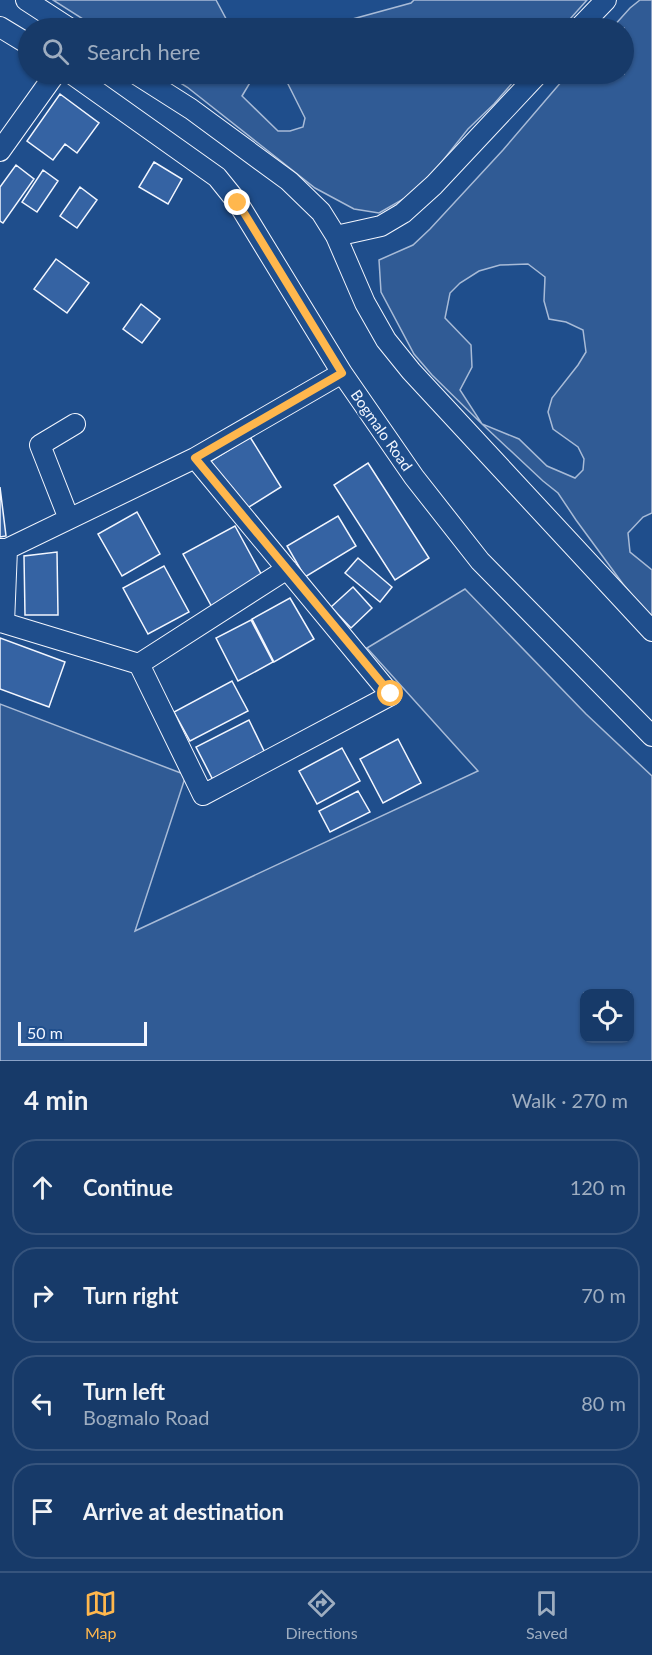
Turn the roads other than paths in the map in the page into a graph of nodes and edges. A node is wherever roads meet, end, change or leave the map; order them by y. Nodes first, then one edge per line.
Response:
1 (26, 0) edge
2 (606, 0) edge
3 (54, 18) edge
4 (589, 18) edge
5 (0, 27) edge
6 (18, 39) edge
7 (49, 84) edge
8 (86, 84) edge
9 (151, 84) edge
10 (529, 84) edge
11 (0, 151) edge
12 (336, 236) junction
13 (342, 373) junction
14 (75, 424) dead end
15 (195, 458) junction
16 (69, 519) junction
17 (3, 549) edge
18 (287, 569) junction
19 (652, 631) edge
20 (139, 664) junction
21 (652, 736) edge

1 - 3 street
2 - 4 street
5 - 6 street
7 - 11 street
8 - 13 street, Bogmalo Road
9 - 12 street
10 - 12 street
12 - 19 street
13 - 15 street
13 - 21 street, Bogmalo Road
14 - 16 street
15 - 16 street
15 - 18 street
16 - 17 street
17 - 20 street
18 - 20 street
18 - 20 street

